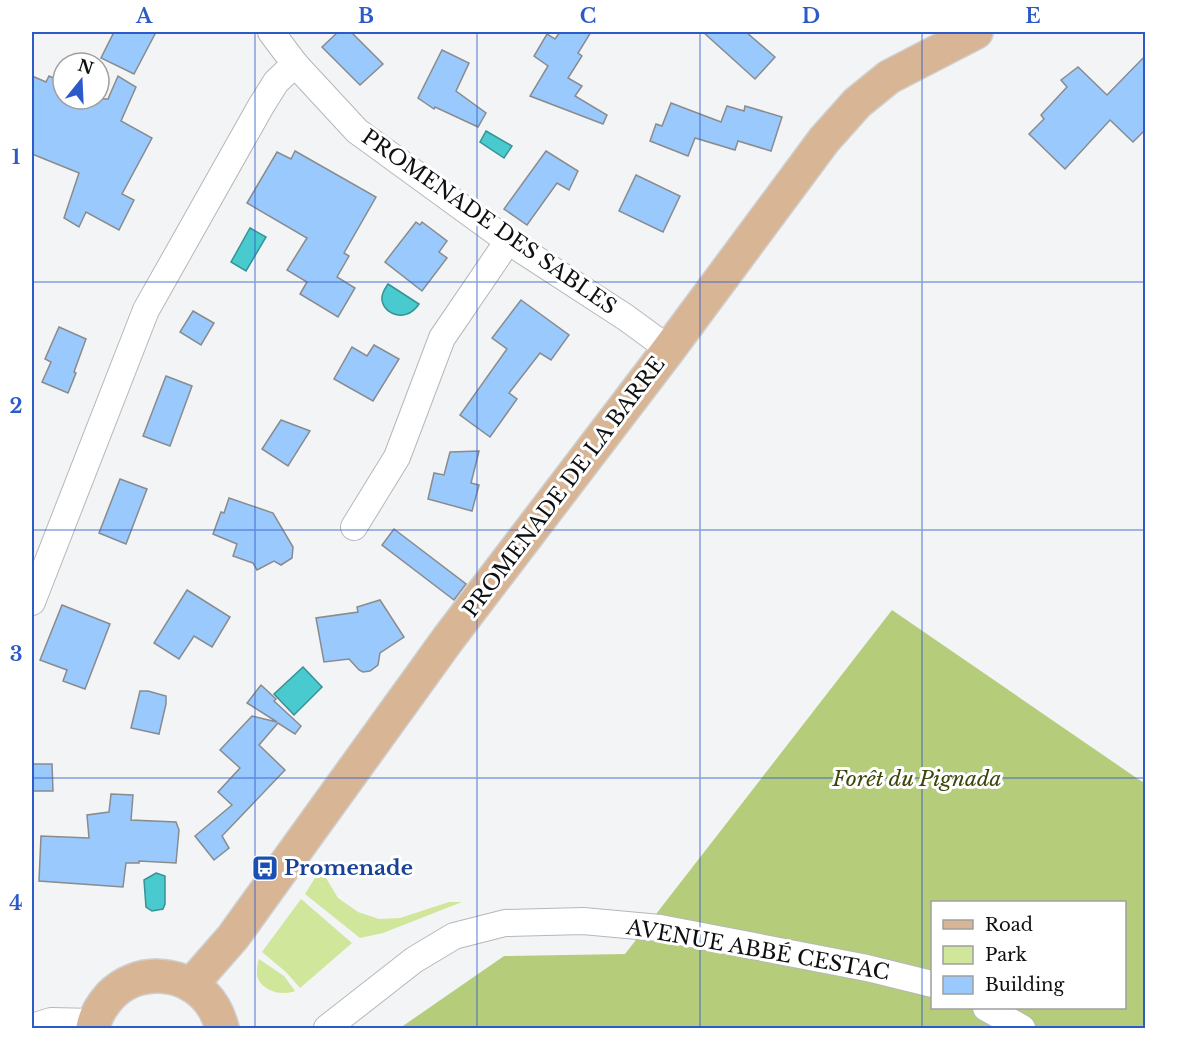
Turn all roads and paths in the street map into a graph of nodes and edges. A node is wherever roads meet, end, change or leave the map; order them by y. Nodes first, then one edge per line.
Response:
1 (271, 32) edge
2 (976, 32) edge
3 (295, 64) junction
4 (508, 241) junction
5 (669, 349) junction
6 (354, 527) dead end
7 (32, 602) edge
8 (931, 984) edge
9 (191, 985) junction
10 (988, 1009) edge
11 (94, 1025) edge
12 (32, 1027) edge
13 (222, 1029) edge
14 (327, 1029) edge
15 (1022, 1029) edge

1 - 3 street, PROMENADE DES SABLES
2 - 5 main road, PROMENADE DE LA BARRE
3 - 4 street, PROMENADE DES SABLES
3 - 7 street
4 - 5 street, PROMENADE DES SABLES
4 - 6 street
5 - 9 main road, PROMENADE DE LA BARRE
8 - 14 street, AVENUE ABBÉ CESTAC
9 - 11 main road
9 - 13 main road
10 - 15 street
11 - 12 street

